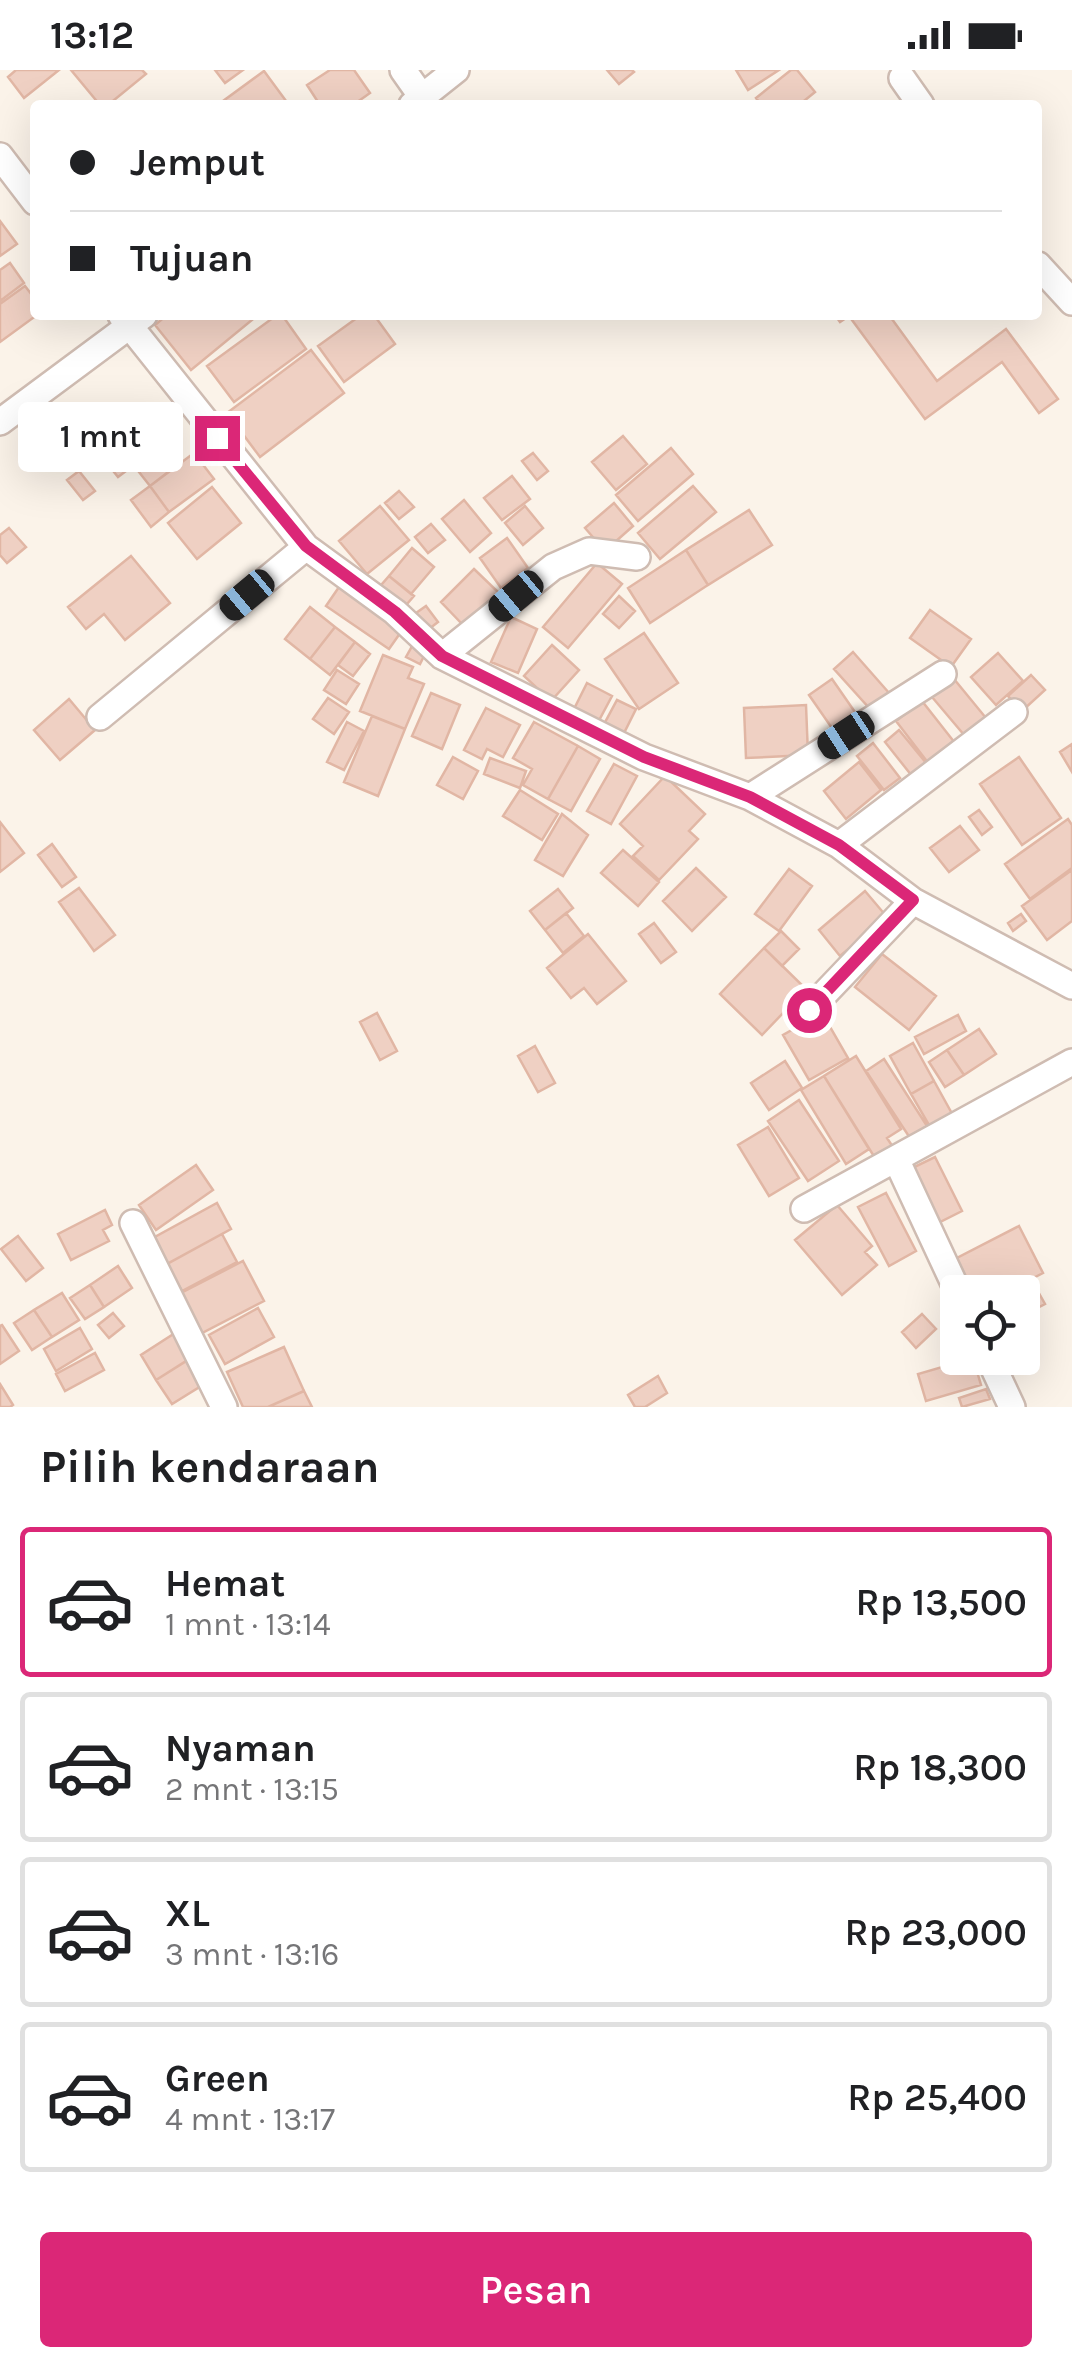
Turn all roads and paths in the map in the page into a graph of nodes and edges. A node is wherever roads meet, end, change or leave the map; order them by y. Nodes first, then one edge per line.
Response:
1 (403, 70) edge
2 (456, 70) edge
3 (904, 73) edge
4 (417, 100) edge
5 (418, 100) edge
6 (918, 100) edge
7 (0, 156) edge
8 (30, 195) edge
9 (1042, 269) edge
10 (1072, 302) edge
11 (130, 320) edge
12 (132, 320) edge
13 (0, 422) edge
14 (306, 546) junction
15 (637, 557) dead end
16 (442, 656) junction
17 (943, 674) dead end
18 (1014, 712) dead end
19 (100, 717) dead end
20 (750, 797) junction
21 (839, 845) junction
22 (913, 900) junction
23 (1072, 986) edge
24 (809, 1010) dead end
25 (1072, 1062) edge
26 (896, 1159) junction
27 (804, 1209) dead end
28 (133, 1223) dead end
29 (950, 1275) edge
30 (996, 1375) edge
31 (224, 1407) edge
32 (1012, 1407) edge

1 - 4 street
2 - 5 street
3 - 6 street
7 - 8 street
9 - 10 street
11 - 13 street
12 - 14 street
14 - 16 street
14 - 19 street
15 - 16 street
16 - 20 street
17 - 20 street
18 - 21 street
20 - 21 street
21 - 22 street
22 - 23 street
22 - 24 street
25 - 26 street
26 - 27 street
26 - 29 street
28 - 31 street
30 - 32 street

